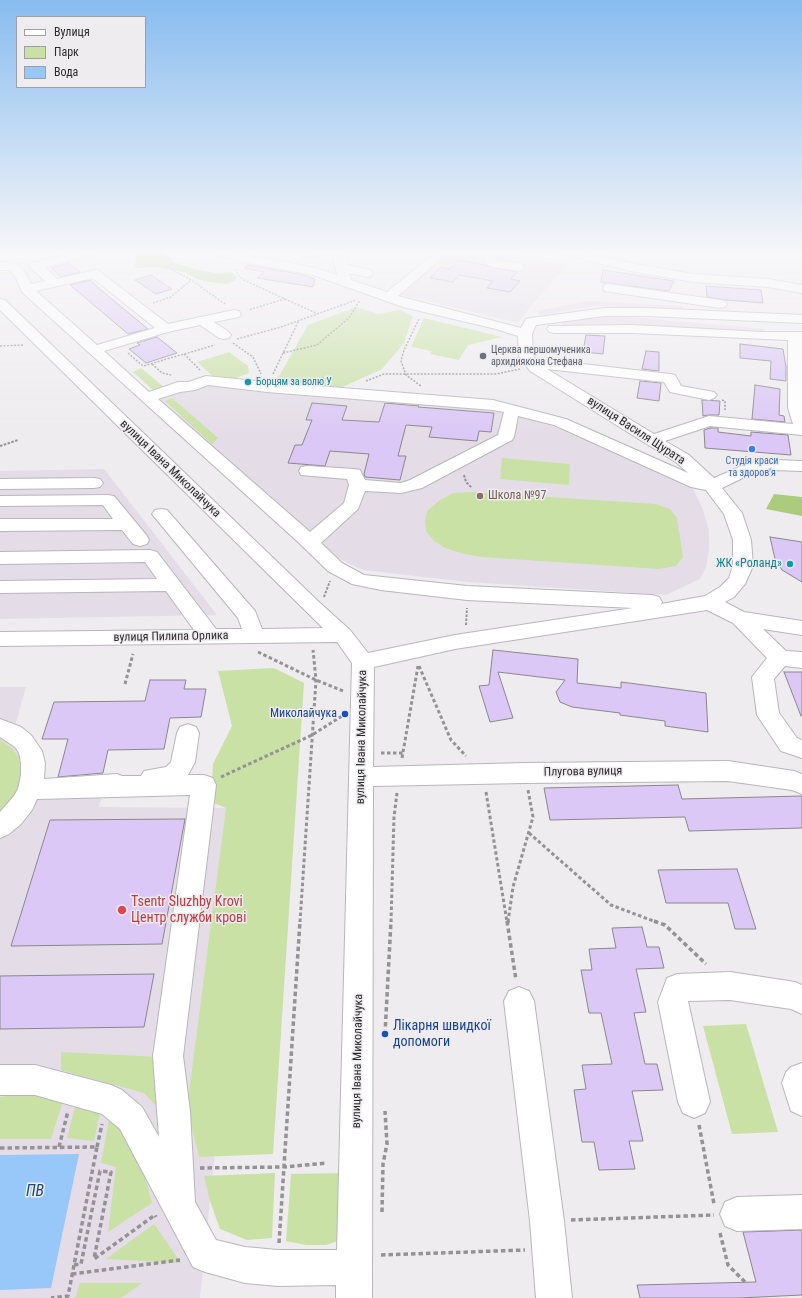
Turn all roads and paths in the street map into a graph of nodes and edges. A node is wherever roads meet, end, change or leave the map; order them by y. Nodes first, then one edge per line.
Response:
1 (10, 313) edge
2 (53, 313) edge
3 (145, 313) edge
4 (239, 313) edge
5 (316, 313) edge
6 (352, 313) edge
7 (444, 313) edge
8 (601, 313) edge
9 (743, 313) edge
10 (234, 314) joint
11 (422, 314) dead end
12 (802, 319) edge
13 (299, 320) junction
14 (203, 321) junction
15 (165, 329) junction
16 (574, 329) junction
17 (526, 332) junction
18 (798, 336) edge
19 (221, 340) joint
20 (652, 342) dead end
21 (117, 343) junction
22 (28, 345) dead end
23 (0, 346) edge
24 (94, 350) junction
25 (283, 353) junction
26 (184, 354) junction
27 (531, 368) junction
28 (406, 375) junction
29 (206, 380) junction
30 (267, 387) junction
31 (336, 392) junction
32 (799, 393) edge
33 (709, 395) joint
34 (147, 398) junction
35 (512, 409) junction
36 (724, 422) junction
37 (802, 430) edge
38 (18, 440) dead end
39 (653, 440) junction
40 (0, 446) edge
41 (802, 466) edge
42 (307, 471) dead end
43 (466, 482) dead end
44 (94, 483) dead end
45 (0, 484) edge
46 (358, 485) junction
47 (712, 486) junction
48 (472, 488) dead end
49 (0, 501) edge
50 (161, 514) dead end
51 (126, 524) junction
52 (0, 525) edge
53 (140, 540) dead end
54 (310, 542) junction
55 (0, 558) edge
56 (335, 567) junction
57 (172, 585) junction
58 (0, 587) edge
59 (467, 593) junction
60 (322, 603) dead end
61 (709, 603) junction
62 (740, 618) junction
63 (802, 628) edge
64 (466, 629) dead end
65 (343, 635) junction
66 (211, 637) junction
67 (313, 643) dead end
68 (2, 644) edge
69 (252, 644) junction
70 (140, 653) dead end
71 (780, 658) junction
72 (802, 660) edge
73 (423, 661) dead end
74 (363, 662) junction
75 (418, 665) junction
76 (316, 680) junction
77 (125, 684) dead end
78 (347, 692) dead end
79 (345, 714) dead end
80 (0, 728) edge
81 (188, 733) dead end
82 (312, 734) junction
83 (802, 749) edge
84 (403, 752) junction
85 (376, 753) dead end
86 (401, 764) dead end
87 (525, 773) junction
88 (483, 774) junction
89 (362, 777) junction
90 (802, 784) edge
91 (204, 785) junction
92 (104, 786) junction
93 (30, 789) junction
94 (397, 791) dead end
95 (0, 827) edge
96 (529, 833) junction
97 (507, 926) junction
98 (730, 986) junction
99 (802, 1000) edge
100 (519, 1001) joint
101 (385, 1034) dead end
102 (802, 1078) edge
103 (0, 1080) edge
104 (74, 1092) junction
105 (802, 1100) edge
106 (694, 1102) joint
107 (385, 1112) dead end
108 (59, 1147) junction
109 (0, 1148) edge
110 (327, 1163) dead end
111 (284, 1167) junction
112 (194, 1168) dead end
113 (802, 1212) edge
114 (169, 1213) junction
115 (382, 1218) dead end
116 (586, 1220) dead end
117 (723, 1220) junction
118 (279, 1247) dead end
119 (381, 1248) dead end
120 (550, 1249) junction
121 (186, 1259) dead end
122 (74, 1265) junction
123 (72, 1274) junction
124 (745, 1282) dead end
125 (354, 1283) edge
126 (51, 1298) edge
127 (554, 1298) edge

1 - 65 street, вулиця Івана Миколайчука
2 - 24 street
3 - 15 street
4 - 10 path
5 - 13 path
6 - 25 path
7 - 17 street
8 - 17 street
9 - 12 street
10 - 14 street
11 - 28 path
13 - 25 path
13 - 30 path
14 - 15 street
14 - 19 street
15 - 21 street
16 - 17 street
16 - 18 street
16 - 20 street
17 - 27 street, вулиця Василя Щурата
18 - 32 street
19 - 26 path
21 - 24 street
21 - 26 path
22 - 23 path
24 - 34 street
25 - 30 path
26 - 29 path
27 - 28 path
27 - 33 street
27 - 39 street, вулиця Василя Щурата
28 - 31 path
29 - 30 street
29 - 34 street
30 - 31 street
31 - 35 street
32 - 37 street
33 - 36 path
34 - 54 street
35 - 46 street
35 - 47 street
36 - 37 street
36 - 39 street
38 - 40 path
39 - 47 street, вулиця Василя Щурата
41 - 47 street
42 - 46 street
43 - 48 path
44 - 45 street
46 - 54 street
47 - 61 street, вулиця Василя Щурата
49 - 51 street
50 - 69 street
51 - 52 street
51 - 53 street
54 - 56 street
55 - 57 street
56 - 59 street
56 - 60 path
57 - 58 street
57 - 66 street
59 - 61 street
59 - 64 path
61 - 62 street
61 - 74 street, вулиця Василя Щурата
62 - 63 street
62 - 71 street
65 - 69 street, вулиця Пилипа Орлика
65 - 74 street, вулиця Івана Миколайчука
66 - 68 street, вулиця Пилипа Орлика
66 - 69 street, вулиця Пилипа Орлика
67 - 76 path
69 - 76 path
70 - 77 path
71 - 72 street
71 - 83 street
73 - 75 path
74 - 89 street, вулиця Івана Миколайчука
75 - 84 path
75 - 88 path
76 - 78 path
76 - 82 path
79 - 82 path
80 - 93 street
81 - 92 street
82 - 91 path
82 - 111 path
84 - 85 path
84 - 86 path
87 - 88 street, Плугова вулиця
87 - 90 street, Плугова вулиця
87 - 96 path
88 - 89 street, Плугова вулиця
88 - 97 path
89 - 125 street, вулиця Івана Миколайчука
91 - 92 street
91 - 114 street
92 - 93 street
93 - 95 street
94 - 101 path
96 - 97 path
96 - 98 path
97 - 100 path
98 - 99 street
98 - 106 street
100 - 120 street
102 - 105 street
103 - 104 street
104 - 108 path
104 - 114 street
106 - 117 path
107 - 115 path
108 - 109 path
108 - 122 path
110 - 111 path
111 - 112 path
111 - 118 path
113 - 117 street
114 - 122 path
114 - 125 street
116 - 117 path
117 - 124 path
119 - 120 path
120 - 127 street
121 - 123 path
122 - 123 path
123 - 126 path

